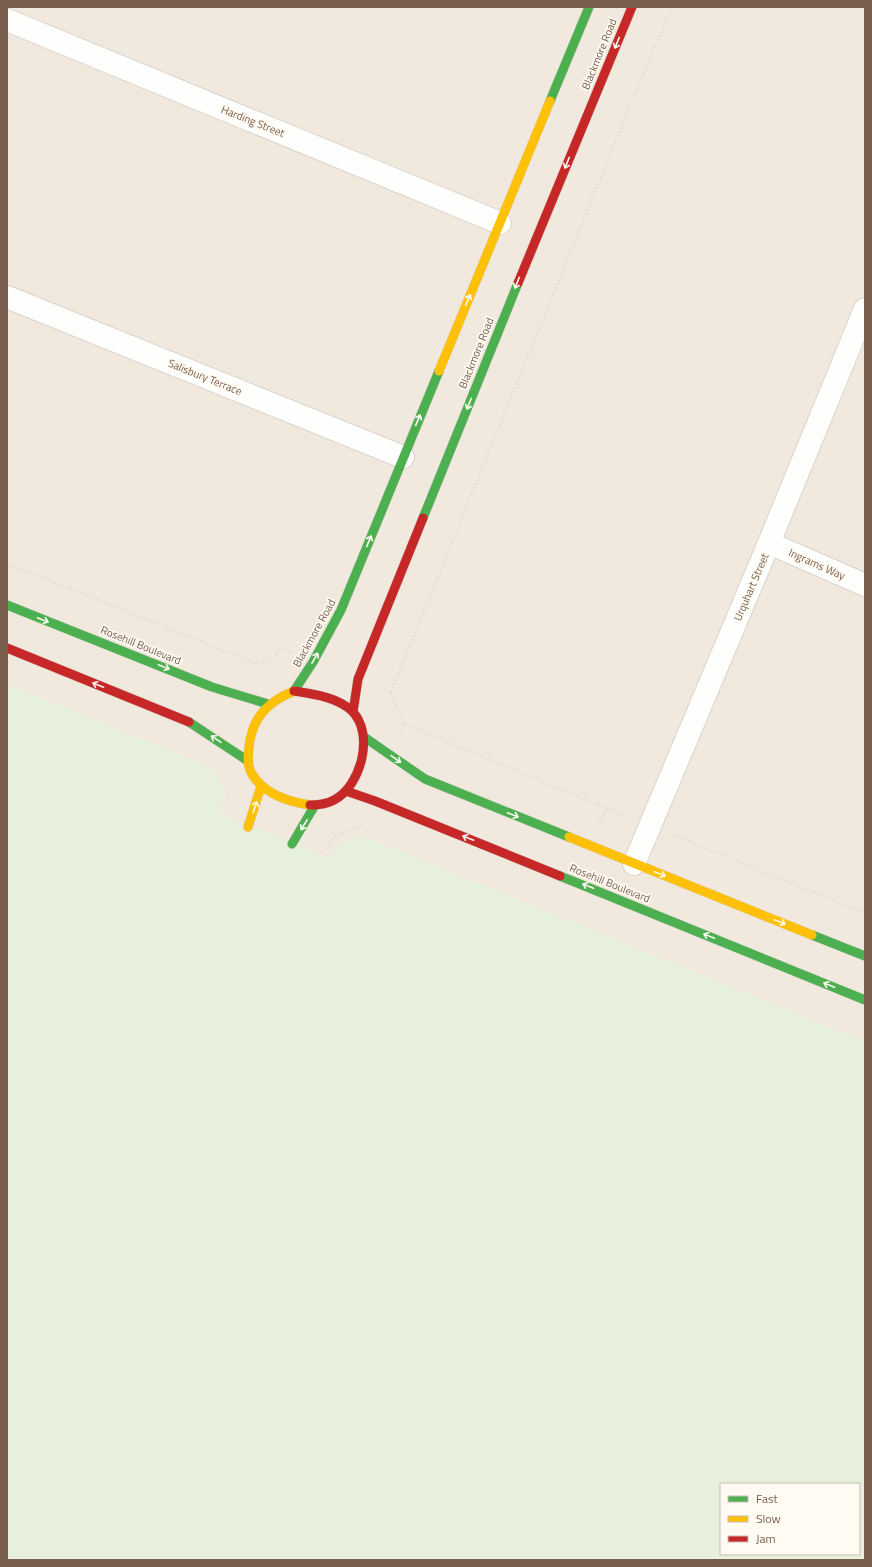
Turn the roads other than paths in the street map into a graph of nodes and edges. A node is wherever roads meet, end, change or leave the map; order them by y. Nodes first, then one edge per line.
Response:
1 (590, 7) edge
2 (632, 7) edge
3 (7, 20) edge
4 (500, 223) junction
5 (7, 297) edge
6 (865, 309) edge
7 (403, 457) junction
8 (769, 543) junction
9 (865, 585) edge
10 (7, 605) edge
11 (7, 648) edge
12 (294, 691) junction
13 (268, 704) junction
14 (353, 712) junction
15 (364, 737) junction
16 (248, 761) junction
17 (261, 786) junction
18 (346, 791) junction
19 (315, 805) junction
20 (248, 828) dead end
21 (292, 844) dead end
22 (634, 864) junction
23 (865, 956) edge
24 (865, 1000) edge

1 - 4 street, Blackmore Road
2 -> 14 street, Blackmore Road
3 - 4 street, Harding Street
7 -> 4 street, Blackmore Road
5 - 7 street, Salisbury Terrace
6 - 8 street, Urquhart Street
12 -> 7 street, Blackmore Road
8 - 9 street, Ingrams Way
8 - 22 street, Urquhart Street
10 -> 13 street, Rosehill Boulevard
16 -> 11 street
12 - 13 street
12 - 14 street
13 - 16 street
14 - 15 street
15 - 18 street
15 -> 22 street
16 - 17 street
17 - 19 street
20 -> 17 street
18 - 19 street
24 -> 18 street, Rosehill Boulevard
19 -> 21 street
22 -> 23 street

